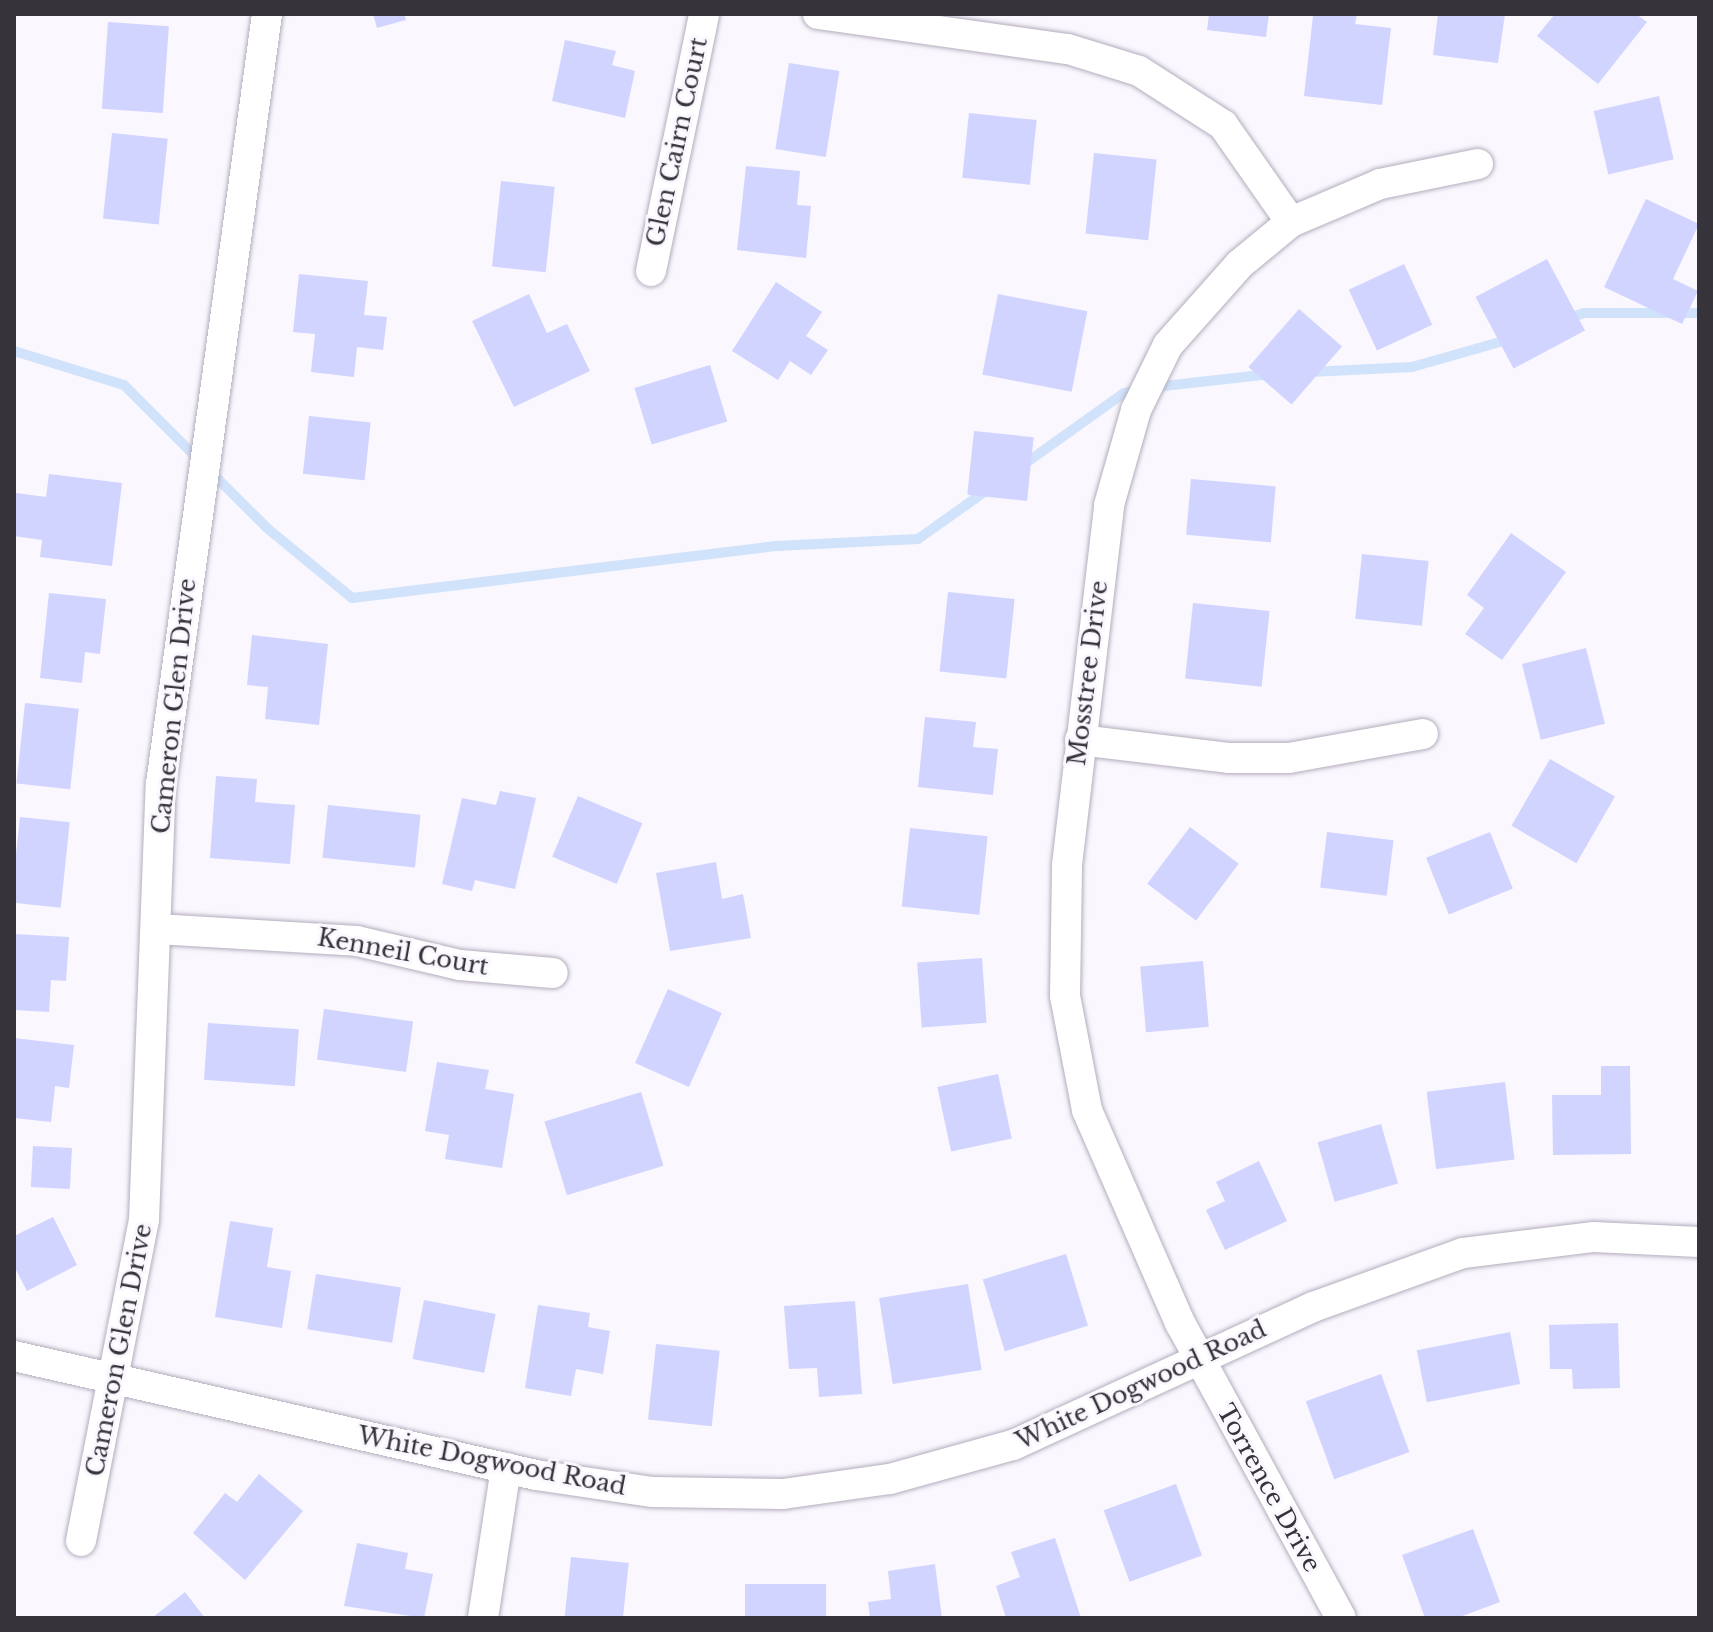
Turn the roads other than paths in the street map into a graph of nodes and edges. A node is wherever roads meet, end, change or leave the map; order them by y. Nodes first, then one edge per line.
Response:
1 (267, 14) edge
2 (704, 14) edge
3 (818, 14) edge
4 (1478, 164) dead end
5 (1291, 222) junction
6 (651, 271) dead end
7 (1423, 734) dead end
8 (1080, 740) junction
9 (157, 929) junction
10 (553, 973) dead end
11 (1699, 1242) edge
12 (14, 1356) edge
13 (1198, 1358) junction
14 (116, 1381) junction
15 (506, 1468) junction
16 (81, 1541) dead end
17 (483, 1618) edge
18 (1341, 1618) edge

1 - 9 street, Cameron Glen Drive
2 - 6 street, Glen Cairn Court
3 - 5 street
4 - 5 street, Mosstree Drive
5 - 8 street, Mosstree Drive
7 - 8 street
8 - 13 street, Mosstree Drive
9 - 10 street, Kenneil Court
9 - 14 street, Cameron Glen Drive
11 - 13 street, White Dogwood Road
12 - 14 street, White Dogwood Road
13 - 15 street, White Dogwood Road
13 - 18 street, Torrence Drive
14 - 15 street, White Dogwood Road
14 - 16 street, Cameron Glen Drive
15 - 17 street

